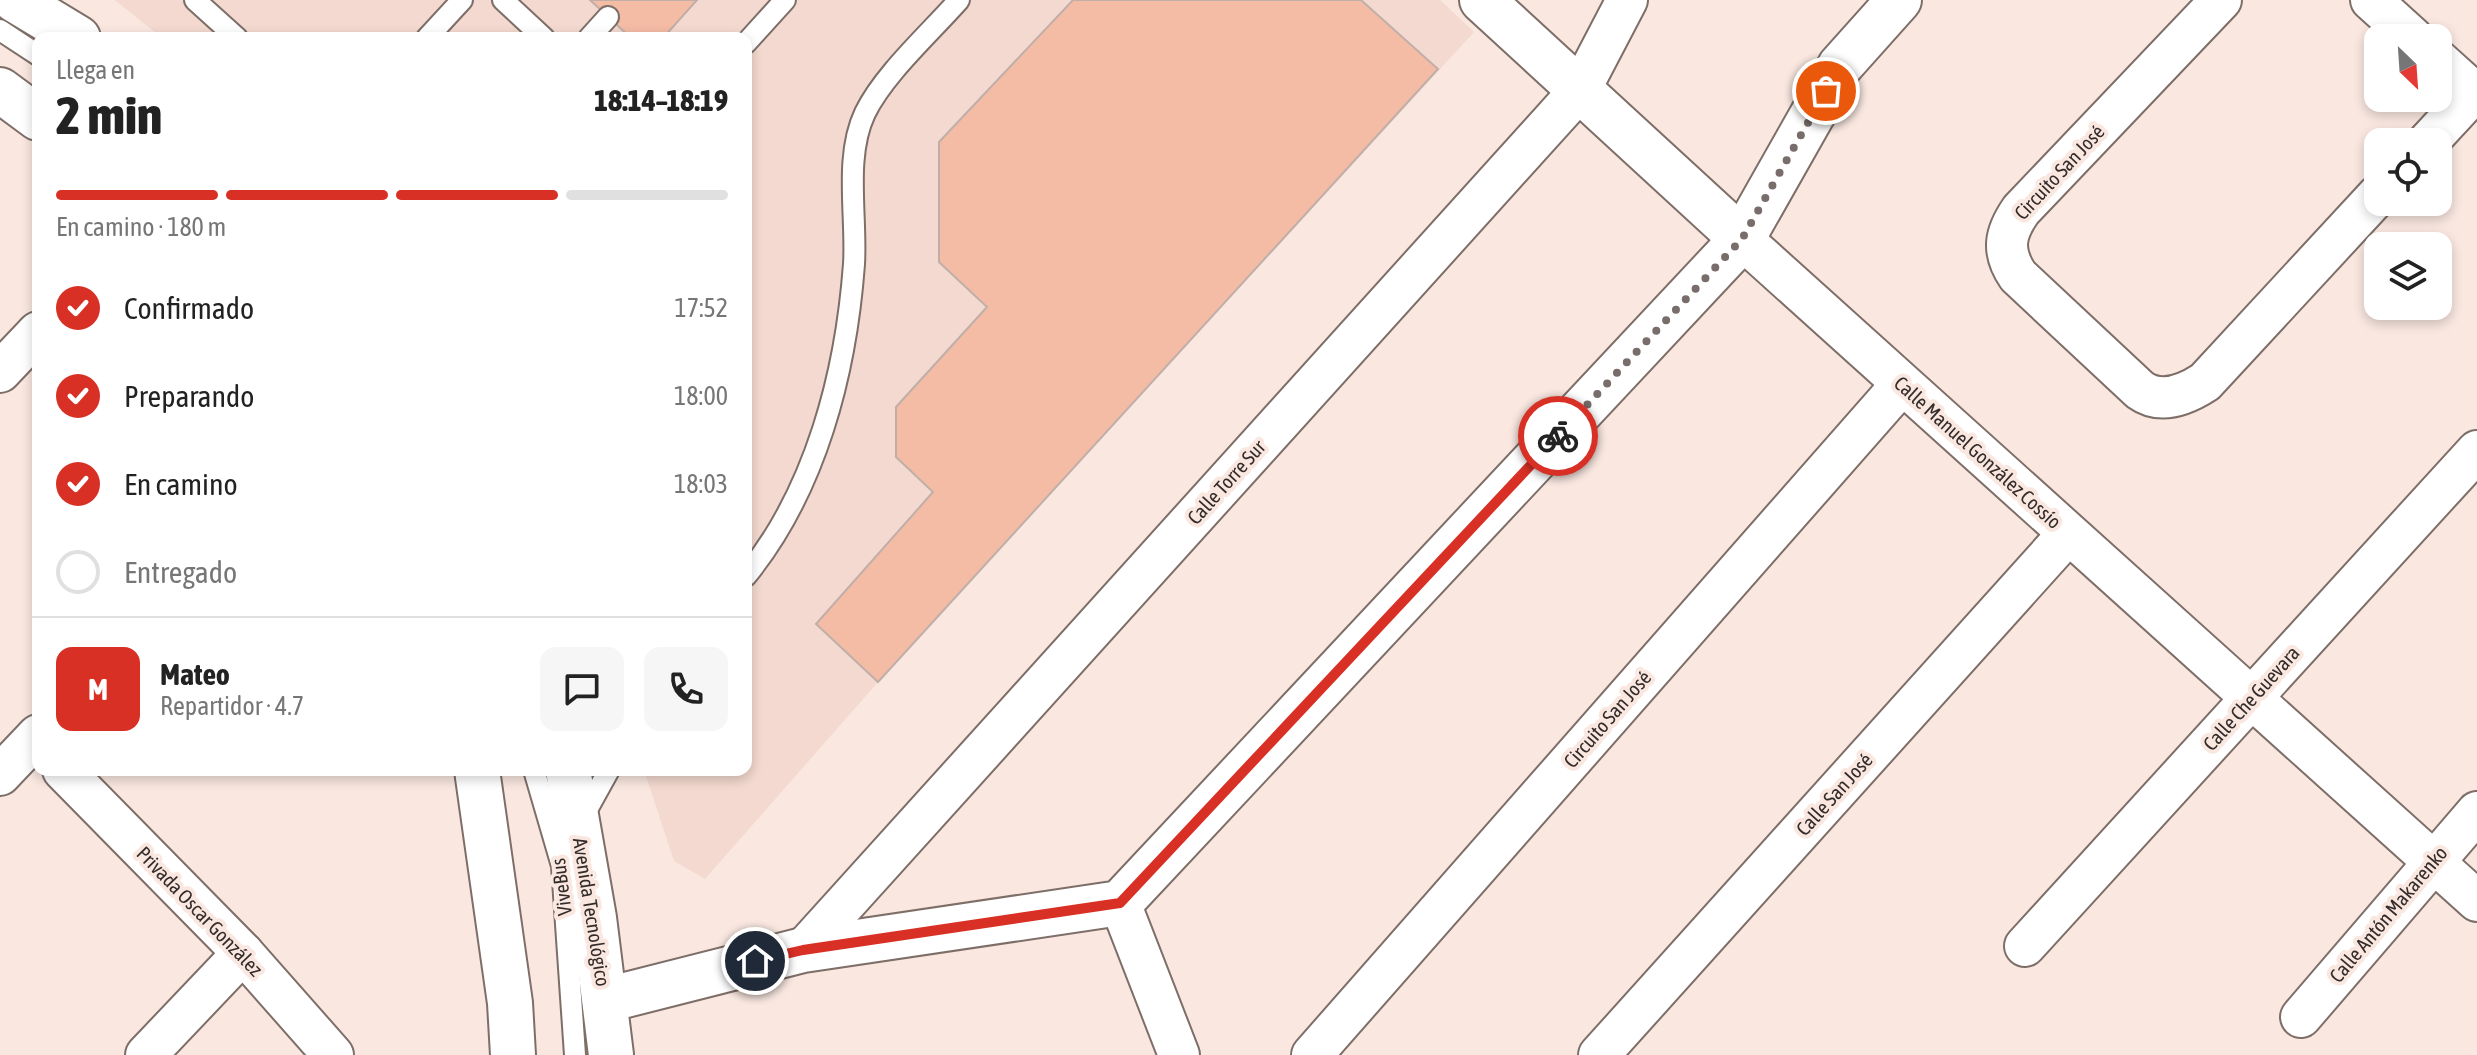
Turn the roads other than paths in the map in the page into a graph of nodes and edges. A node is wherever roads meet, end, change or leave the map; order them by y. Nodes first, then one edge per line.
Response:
1 (15, 0) edge
2 (195, 0) edge
3 (462, 0) edge
4 (503, 0) edge
5 (785, 0) edge
6 (959, 0) edge
7 (1482, 0) edge
8 (1627, 0) edge
9 (1899, 0) edge
10 (2221, 0) edge
11 (2371, 0) edge
12 (608, 17) dead end
13 (2398, 24) edge
14 (0, 30) edge
15 (68, 32) edge
16 (230, 32) edge
17 (433, 32) edge
18 (538, 32) edge
19 (594, 32) edge
20 (752, 36) edge
21 (32, 51) edge
22 (2452, 72) edge
23 (0, 90) edge
24 (1580, 90) junction
25 (2476, 92) edge
26 (32, 114) edge
27 (2441, 128) edge
28 (2364, 210) edge
29 (1742, 239) junction
30 (32, 338) edge
31 (0, 372) edge
32 (1902, 384) junction
33 (2477, 451) edge
34 (2068, 534) junction
35 (752, 568) edge
36 (2251, 697) junction
37 (32, 744) edge
38 (0, 775) edge
39 (69, 776) edge
40 (478, 776) edge
41 (536, 776) edge
42 (569, 776) edge
43 (606, 776) edge
44 (2477, 812) edge
45 (579, 824) junction
46 (2434, 859) junction
47 (2477, 901) edge
48 (1120, 903) junction
49 (2025, 946) dead end
50 (803, 950) junction
51 (243, 953) junction
52 (606, 1000) junction
53 (2301, 1017) dead end
54 (146, 1055) edge
55 (333, 1055) edge
56 (513, 1055) edge
57 (575, 1055) edge
58 (611, 1055) edge
59 (1179, 1055) edge
60 (1312, 1055) edge
61 (1599, 1055) edge

1 - 15 street
2 - 16 lane
3 - 17 lane
4 - 18 lane
5 - 20 lane
6 - 35 lane
7 - 24 street, Calle Manuel González Cossío
8 - 24 street, Calle Torre Sur
9 - 29 street
10 - 28 street, Circuito San José
11 - 13 street
12 - 19 lane
14 - 21 lane
22 - 25 street
23 - 26 street
24 - 29 street, Calle Manuel González Cossío
24 - 50 street, Calle Torre Sur
25 - 27 street
29 - 32 street, Calle Manuel González Cossío
29 - 48 street
30 - 31 street
32 - 34 street, Calle Manuel González Cossío
32 - 60 street, Circuito San José
33 - 36 street, Calle Che Guevara
34 - 36 street, Calle Manuel González Cossío
34 - 61 street, Calle San José
36 - 46 street, Calle Manuel González Cossío
36 - 49 street, Calle Che Guevara
37 - 38 street
39 - 51 street, Privada Oscar González
40 - 56 street
41 - 57 lane, ViveBus
42 - 45 street, Avenida Tecnológico
43 - 45 lane
44 - 46 street, Calle Antón Makarenko
45 - 52 street, Avenida Tecnológico
46 - 47 street, Calle Manuel González Cossío
46 - 53 street, Calle Antón Makarenko
48 - 50 street
48 - 59 street
50 - 52 street
51 - 54 street
51 - 55 street, Privada Oscar González
52 - 58 street, Avenida Tecnológico

